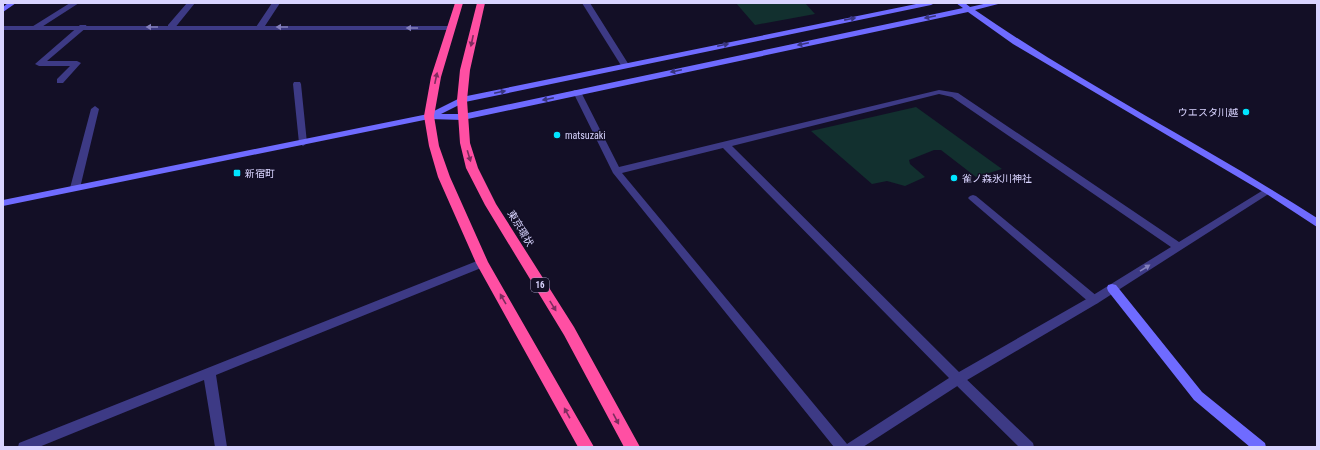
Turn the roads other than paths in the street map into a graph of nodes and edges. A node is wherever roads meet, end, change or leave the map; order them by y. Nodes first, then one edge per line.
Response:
1 (12, 3) edge
2 (75, 3) edge
3 (191, 3) edge
4 (276, 3) edge
5 (459, 3) edge
6 (481, 3) edge
7 (586, 3) edge
8 (931, 3) edge
9 (960, 3) edge
10 (998, 3) edge
11 (3, 10) edge
12 (968, 10) junction
13 (171, 27) junction
14 (260, 27) junction
15 (3, 28) edge
16 (34, 28) junction
17 (83, 28) junction
18 (451, 28) junction
19 (625, 65) junction
20 (60, 81) dead end
21 (298, 84) dead end
22 (577, 92) junction
23 (462, 100) junction
24 (95, 110) dead end
25 (429, 116) junction
26 (463, 117) junction
27 (303, 144) junction
28 (725, 144) junction
29 (616, 171) junction
30 (75, 188) junction
31 (1268, 191) junction
32 (973, 198) dead end
33 (3, 203) edge
34 (1317, 223) edge
35 (1179, 247) junction
36 (482, 263) junction
37 (1112, 288) junction
38 (1094, 300) junction
39 (209, 372) junction
40 (958, 379) junction
41 (24, 447) edge
42 (221, 447) edge
43 (586, 447) edge
44 (632, 447) edge
45 (842, 447) edge
46 (852, 447) edge
47 (1028, 447) edge
48 (1260, 447) edge

1 - 11 street
2 - 16 street
3 - 13 street
4 - 14 street
5 - 18 highway
6 -> 23 highway, 東京環状 / 16
7 - 19 street
19 -> 8 street
9 - 12 street
10 - 12 street
12 -> 22 street
12 - 31 street
13 - 14 street
13 -> 17 street
18 -> 14 street
15 - 16 street
16 - 17 street
17 - 20 street
25 -> 18 highway
23 -> 19 street
21 - 27 street
22 -> 26 street
22 - 29 street
23 - 25 street
23 - 26 highway, 東京環状 / 16
24 - 30 street
25 - 26 street
25 - 27 street
25 - 36 highway
26 -> 44 highway, 東京環状 / 16
27 - 30 street
28 - 29 street
28 - 35 street
28 - 40 street
29 - 45 street
30 - 33 street
31 - 34 street
31 - 35 street
32 - 38 street
37 -> 35 street
36 - 39 street
43 -> 36 highway
37 - 38 street
37 - 48 street
38 - 40 street
39 - 41 street
39 - 42 street
40 - 46 street
40 - 47 street

